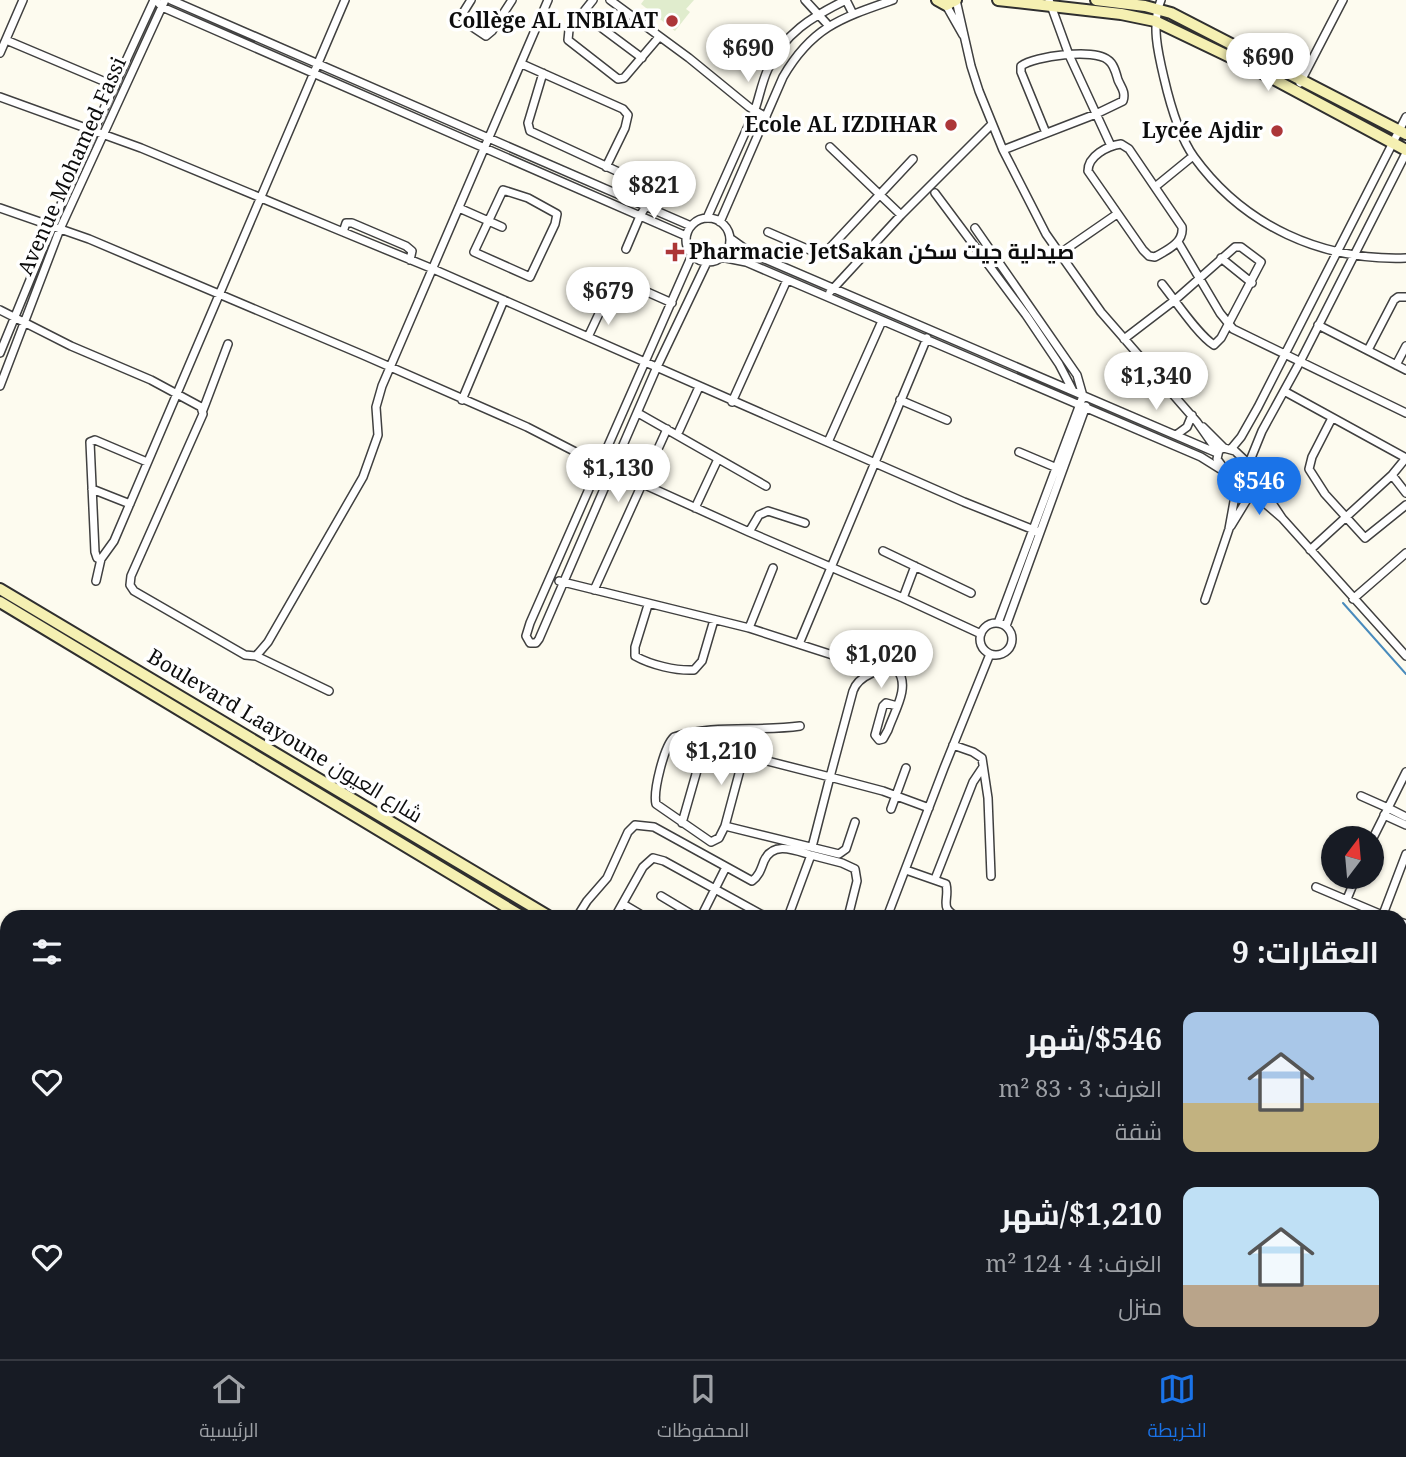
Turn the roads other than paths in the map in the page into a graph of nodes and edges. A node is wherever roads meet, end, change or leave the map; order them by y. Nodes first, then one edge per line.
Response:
1 (23, 0) edge
2 (155, 0) edge
3 (171, 0) edge
4 (345, 0) edge
5 (471, 0) edge
6 (512, 0) edge
7 (548, 0) edge
8 (593, 0) edge
9 (610, 0) edge
10 (805, 0) edge
11 (846, 0) edge
12 (893, 0) edge
13 (998, 0) edge
14 (1096, 0) edge
15 (1343, 0) edge
16 (949, 1) edge
17 (163, 3) edge
18 (1050, 3) edge
19 (1159, 4) edge
20 (817, 13) junction
21 (583, 14) junction
22 (853, 14) junction
23 (1155, 21) junction
24 (828, 25) junction
25 (659, 37) junction
26 (6, 40) junction
27 (0, 53) edge
28 (1069, 55) junction
29 (642, 58) junction
30 (522, 64) junction
31 (318, 65) junction
32 (314, 73) junction
33 (543, 73) junction
34 (1298, 85) junction
35 (115, 86) junction
36 (0, 97) edge
37 (754, 111) junction
38 (1096, 114) junction
39 (766, 117) junction
40 (1406, 117) edge
41 (992, 124) junction
42 (94, 131) junction
43 (1046, 132) junction
44 (1402, 133) edge
45 (103, 134) junction
46 (490, 139) junction
47 (1393, 143) junction
48 (1111, 146) junction
49 (830, 147) dead end
50 (486, 149) junction
51 (1003, 150) junction
52 (1406, 152) edge
53 (1193, 156) junction
54 (913, 159) dead end
55 (606, 167) junction
56 (636, 180) dead end
57 (659, 184) dead end
58 (1155, 187) junction
59 (935, 193) dead end
60 (878, 195) junction
61 (258, 198) junction
62 (647, 206) junction
63 (0, 208) edge
64 (459, 208) junction
65 (1117, 214) junction
66 (901, 215) junction
67 (640, 216) junction
68 (707, 218) junction
69 (487, 221) junction
70 (720, 222) junction
71 (51, 226) junction
72 (691, 226) junction
73 (502, 227) dead end
74 (975, 228) dead end
75 (60, 229) junction
76 (343, 232) junction
77 (768, 232) dead end
78 (687, 236) junction
79 (730, 238) junction
80 (1178, 242) junction
81 (626, 249) dead end
82 (1336, 252) junction
83 (1059, 254) junction
84 (692, 255) junction
85 (1354, 255) junction
86 (721, 257) junction
87 (1221, 258) junction
88 (1406, 258) edge
89 (410, 260) junction
90 (707, 262) junction
91 (433, 269) junction
92 (1200, 278) junction
93 (787, 280) junction
94 (1252, 283) junction
95 (1162, 284) dead end
96 (636, 287) dead end
97 (833, 289) junction
98 (219, 294) junction
99 (826, 297) junction
100 (1406, 297) edge
101 (504, 300) junction
102 (1175, 300) junction
103 (672, 303) junction
104 (603, 305) dead end
105 (0, 310) edge
106 (14, 317) junction
107 (882, 321) junction
108 (25, 323) junction
109 (1228, 324) junction
110 (1318, 325) junction
111 (930, 331) junction
112 (588, 337) junction
113 (1125, 339) junction
114 (926, 340) junction
115 (228, 344) dead end
116 (1406, 346) edge
117 (1368, 350) junction
118 (0, 353) edge
119 (1285, 354) junction
120 (1301, 360) junction
121 (646, 364) junction
122 (1396, 365) junction
123 (391, 368) junction
124 (656, 369) junction
125 (1406, 370) edge
126 (0, 386) edge
127 (699, 387) junction
128 (1073, 391) junction
129 (1284, 391) junction
130 (177, 392) junction
131 (1086, 398) junction
132 (462, 400) junction
133 (900, 400) junction
134 (732, 402) junction
135 (1082, 407) junction
136 (203, 410) junction
137 (1405, 411) edge
138 (638, 413) junction
139 (1192, 415) junction
140 (1332, 418) junction
141 (947, 419) dead end
142 (667, 429) junction
143 (679, 431) dead end
144 (1176, 435) junction
145 (828, 442) junction
146 (1222, 451) junction
147 (1019, 452) dead end
148 (1406, 457) edge
149 (718, 458) junction
150 (147, 462) junction
151 (874, 462) junction
152 (1249, 463) junction
153 (601, 465) junction
154 (1057, 468) junction
155 (613, 470) junction
156 (1225, 472) junction
157 (1392, 475) junction
158 (643, 484) junction
159 (1237, 485) junction
160 (1260, 485) junction
161 (765, 486) dead end
162 (92, 489) junction
163 (1252, 493) junction
164 (1406, 493) edge
165 (130, 503) junction
166 (584, 505) junction
167 (1406, 505) edge
168 (695, 508) junction
169 (595, 510) junction
170 (1282, 517) junction
171 (1345, 518) junction
172 (805, 523) dead end
173 (1229, 529) junction
174 (1036, 531) junction
175 (749, 532) junction
176 (1310, 550) junction
177 (883, 551) dead end
178 (1406, 553) edge
179 (102, 559) junction
180 (830, 566) junction
181 (915, 566) junction
182 (773, 568) dead end
183 (551, 578) junction
184 (96, 581) dead end
185 (562, 582) junction
186 (0, 589) edge
187 (594, 590) junction
188 (971, 593) dead end
189 (903, 598) junction
190 (1353, 599) junction
191 (1205, 600) dead end
192 (0, 602) edge
193 (648, 605) junction
194 (713, 620) junction
195 (1002, 624) junction
196 (748, 628) junction
197 (981, 634) junction
198 (799, 644) junction
199 (1405, 652) edge
200 (896, 653) dead end
201 (990, 654) junction
202 (256, 656) junction
203 (329, 691) dead end
204 (897, 706) junction
205 (800, 726) dead end
206 (750, 730) junction
207 (708, 732) junction
208 (953, 745) junction
209 (744, 755) junction
210 (984, 767) junction
211 (906, 768) dead end
212 (1406, 772) edge
213 (831, 777) junction
214 (896, 795) junction
215 (1362, 796) dead end
216 (929, 808) junction
217 (891, 809) dead end
218 (1386, 811) junction
219 (1406, 817) edge
220 (855, 822) dead end
221 (682, 823) junction
222 (1406, 825) edge
223 (1379, 826) edge
224 (725, 827) junction
225 (811, 851) junction
226 (1406, 854) edge
227 (726, 867) junction
228 (906, 870) junction
229 (991, 876) dead end
230 (935, 879) junction
231 (1316, 887) dead end
232 (714, 889) junction
233 (1351, 889) edge
234 (661, 896) dead end
235 (1347, 899) junction
236 (623, 904) junction
237 (511, 910) edge
238 (538, 910) edge
239 (581, 910) edge
240 (619, 910) edge
241 (633, 910) edge
242 (686, 910) edge
243 (703, 910) edge
244 (753, 910) edge
245 (790, 910) edge
246 (850, 910) edge
247 (890, 910) edge
248 (948, 910) edge
249 (1371, 910) edge
250 (1386, 910) edge

1 - 26 street
2 - 17 street
2 - 35 street, Avenue Mohamed Fassi
3 - 31 street
4 - 31 street
5 - 6 street
7 - 30 street
8 - 21 street
9 - 25 street
10 - 20 street
11 - 20 street
11 - 22 street
12 - 22 street
13 - 18 street
14 - 19 street
15 - 34 street
16 - 41 street
17 - 32 street
17 - 45 street, Avenue Mohamed Fassi
18 - 23 street
18 - 28 street
19 - 23 street
19 - 34 street
20 - 24 street
20 - 37 street
21 - 29 street
21 - 29 street
22 - 24 street
23 - 34 street
23 - 53 street
24 - 39 street
25 - 29 street
25 - 37 street
26 - 27 street
26 - 35 street
28 - 38 street
28 - 38 street
28 - 43 street
30 - 33 street
30 - 46 street
31 - 32 street
31 - 46 street
32 - 50 street
32 - 61 street
33 - 55 street
33 - 55 street
34 - 44 street
34 - 47 street
35 - 42 street, Avenue Mohamed Fassi
36 - 42 street
37 - 39 street
37 - 68 street
38 - 43 street
38 - 48 street
39 - 70 street
40 - 44 street
41 - 51 street
41 - 66 street
42 - 45 street
42 - 71 street, Avenue Mohamed Fassi
43 - 51 street
44 - 47 street
45 - 61 street
45 - 75 street, Avenue Mohamed Fassi
46 - 50 street
46 - 62 street
47 - 52 street
47 - 82 street
48 - 58 street
48 - 65 street
49 - 60 street
50 - 64 street
50 - 67 street
51 - 83 street
52 - 85 street
53 - 58 street
53 - 82 street
54 - 60 street
55 - 56 street
57 - 62 street
58 - 80 street
59 - 128 street
60 - 66 street
60 - 77 street
61 - 76 street
61 - 98 street
62 - 67 street
62 - 72 street
63 - 71 street
64 - 69 street
64 - 91 street
65 - 80 street
65 - 83 street
66 - 97 street
67 - 78 street
67 - 81 street
68 - 70 street
68 - 72 street
69 - 69 street
69 - 73 street
70 - 79 street
71 - 75 street
71 - 106 street, Avenue Mohamed Fassi
72 - 78 street
74 - 131 street
75 - 98 street
75 - 108 street, Avenue Mohamed Fassi
76 - 89 street
76 - 89 street
78 - 84 street
79 - 86 street
79 - 97 street
80 - 92 street
82 - 85 street
82 - 119 street
83 - 113 street
84 - 90 street
84 - 103 street
85 - 88 street
85 - 110 street
86 - 90 street
86 - 93 street
87 - 92 street
87 - 94 street
87 - 94 street
89 - 91 street
90 - 124 street
91 - 101 street
91 - 123 street
92 - 102 street
92 - 109 street
93 - 99 street
93 - 134 street
94 - 109 street
95 - 102 street
96 - 103 street
97 - 99 street
97 - 111 street
98 - 123 street
98 - 130 street
99 - 107 street
100 - 117 street
101 - 112 street
101 - 132 street
102 - 109 street
102 - 113 street
103 - 121 street
104 - 112 street
105 - 106 street
106 - 108 street
106 - 118 street, Avenue Mohamed Fassi
107 - 114 street
107 - 145 street
108 - 126 street, Avenue Mohamed Fassi
108 - 130 street
109 - 119 street
110 - 117 street
110 - 120 street
111 - 114 street
111 - 128 street
112 - 121 street
113 - 139 street
114 - 133 street
114 - 135 street
115 - 136 street
116 - 122 street
117 - 122 street
119 - 120 street
119 - 146 street
120 - 129 street
120 - 137 street
121 - 124 street
121 - 153 street
122 - 125 street
123 - 132 street
123 - 202 street
124 - 127 street
124 - 138 street
127 - 134 street
127 - 143 street
128 - 131 street
129 - 140 street
129 - 152 street
130 - 136 street
130 - 150 street
131 - 135 street
131 - 144 street
132 - 153 street
133 - 141 street
133 - 151 street
134 - 145 street
135 - 154 street
135 - 156 street
135 - 174 street
136 - 202 street
138 - 142 street
138 - 155 street
139 - 144 street
139 - 146 street
140 - 148 street
140 - 171 street
142 - 149 street
142 - 158 street
144 - 146 street
145 - 151 street
146 - 152 street
146 - 156 street
147 - 154 street
148 - 157 street
149 - 161 street
149 - 168 street
150 - 162 street
150 - 165 street
151 - 174 street
151 - 180 street
152 - 160 street
153 - 155 street
153 - 166 street
154 - 174 street
155 - 158 street
155 - 169 street
156 - 159 street
157 - 164 street
157 - 171 street
158 - 168 street
158 - 187 street
159 - 163 street
159 - 173 street
160 - 163 street
160 - 170 street
162 - 165 street
162 - 179 street
163 - 170 street
163 - 173 street
165 - 179 street
166 - 169 street
166 - 183 street
167 - 171 street
168 - 175 street
169 - 185 street
170 - 176 street
171 - 176 street
172 - 175 street
173 - 191 street
174 - 195 street
175 - 180 street
176 - 190 street
177 - 181 street
178 - 190 street
179 - 184 street
180 - 189 street
180 - 198 street
181 - 188 street
181 - 189 street
182 - 196 street
183 - 185 street
183 - 185 street
185 - 187 street
186 - 238 street, Boulevard Laayoune شارع العيون
187 - 193 street
189 - 197 street
190 - 199 street
192 - 237 street, Boulevard Laayoune شارع العيون
193 - 194 street
193 - 194 street
194 - 196 street
195 - 197 street
195 - 201 street
196 - 198 street
197 - 201 street
198 - 200 street
201 - 208 street
202 - 203 street
204 - 204 street
204 - 213 street
205 - 206 street
206 - 207 street
206 - 209 street
207 - 221 street
207 - 221 street
208 - 210 street
208 - 216 street
209 - 213 street
209 - 224 street
210 - 229 street
210 - 230 street
211 - 214 street
212 - 218 street
213 - 214 street
213 - 225 street
214 - 216 street
214 - 217 street
215 - 218 street
216 - 228 street
218 - 219 street
218 - 222 street
218 - 223 street
220 - 225 street
221 - 224 street
224 - 225 street
225 - 227 street
225 - 245 street
225 - 246 street
226 - 250 street
227 - 232 street
227 - 239 street
228 - 230 street
228 - 247 street
230 - 248 street
231 - 235 street
232 - 236 street
232 - 243 street
232 - 244 street
233 - 235 street
234 - 242 street
235 - 249 street
236 - 240 street
236 - 241 street

